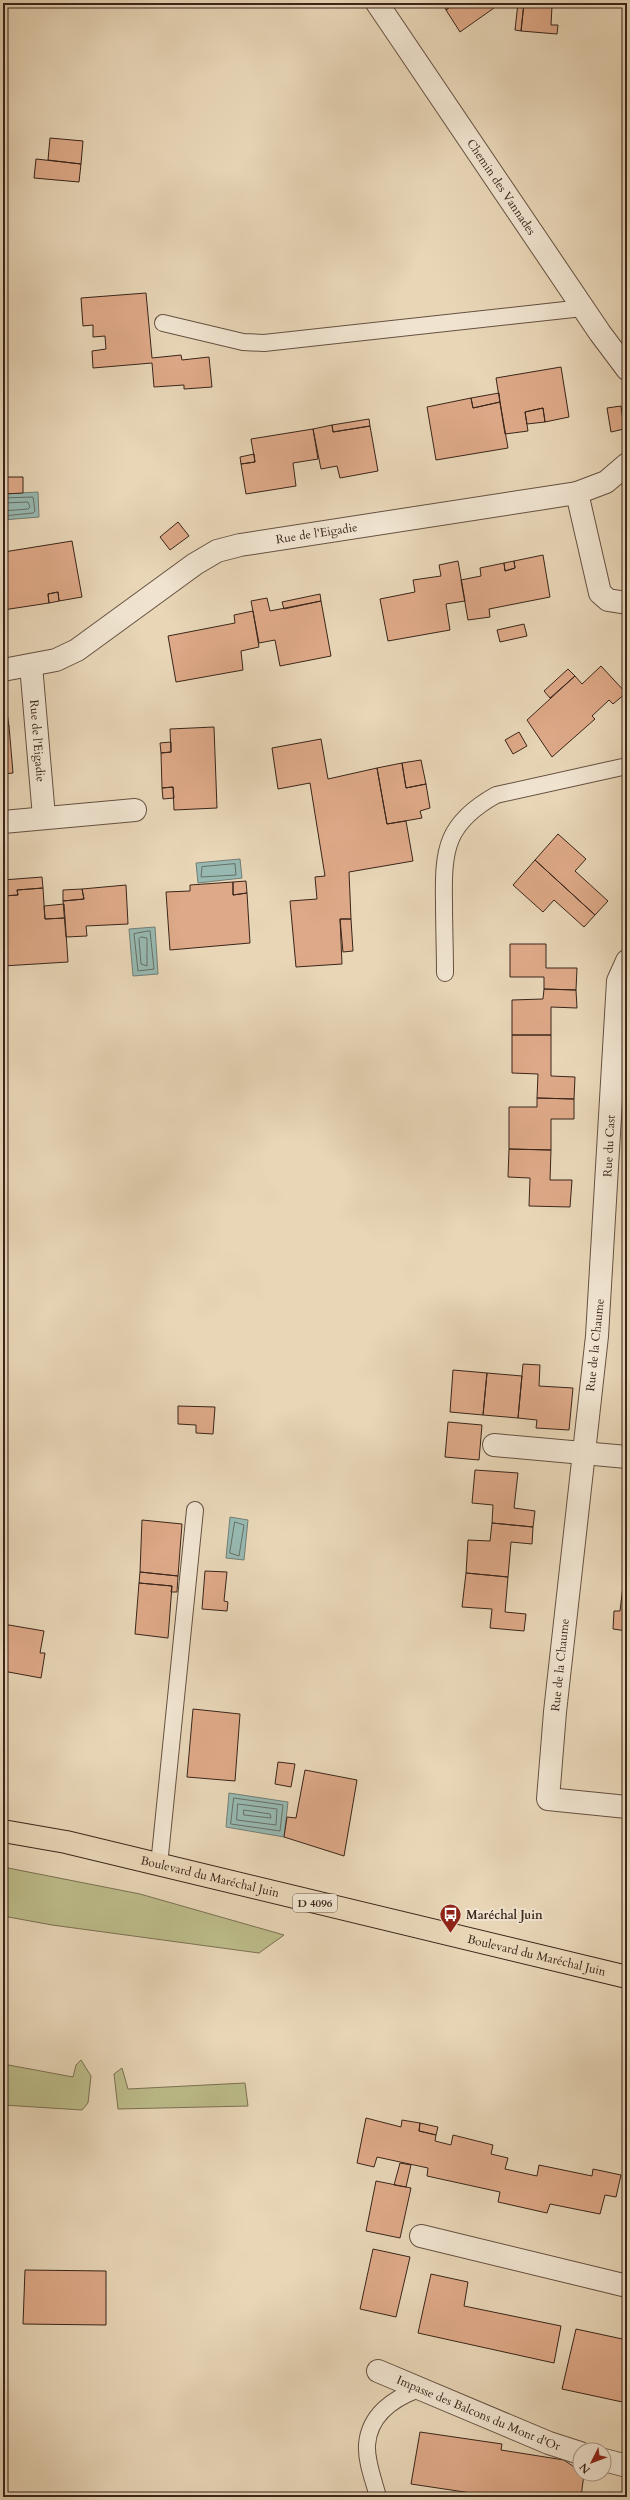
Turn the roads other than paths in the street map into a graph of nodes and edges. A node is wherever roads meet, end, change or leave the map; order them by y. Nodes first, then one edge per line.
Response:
1 (377, 3) edge
2 (583, 308) junction
3 (163, 323) dead end
4 (627, 369) edge
5 (627, 464) edge
6 (577, 493) junction
7 (627, 602) edge
8 (31, 665) junction
9 (3, 670) edge
10 (627, 766) edge
11 (135, 810) dead end
12 (44, 817) junction
13 (3, 822) edge
14 (627, 961) edge
15 (445, 973) dead end
16 (601, 1284) joint
17 (494, 1445) dead end
18 (584, 1453) junction
19 (627, 1457) edge
20 (195, 1510) dead end
21 (627, 1807) edge
22 (3, 1830) edge
23 (159, 1865) junction
24 (627, 1977) edge
25 (420, 2236) dead end
26 (627, 2286) edge
27 (378, 2371) dead end
28 (419, 2389) junction
29 (572, 2450) edge
30 (612, 2462) edge
31 (627, 2466) edge
32 (378, 2497) edge

1 - 2 street, Chemin des Vannades
2 - 3 lane
2 - 4 street, Chemin des Vannades
5 - 6 street, Rue de l'Eigadie
6 - 7 street
6 - 8 street, Rue de l'Eigadie
8 - 9 street, Rue de l'Eigadie
8 - 12 street, Rue de l'Eigadie
10 - 15 lane
11 - 12 street
12 - 13 street
14 - 16 street, Rue du Cast
16 - 18 street, Rue de la Chaume
17 - 18 street
18 - 19 street
18 - 21 street, Rue de la Chaume
20 - 23 lane
22 - 23 main road, Boulevard du Maréchal Juin / D 4096
23 - 24 main road, Boulevard du Maréchal Juin / D 4096
25 - 26 street
27 - 28 street, Impasse des Balcons du Mont d'Or
28 - 29 street, Impasse des Balcons du Mont d'Or
28 - 32 lane
30 - 31 street

